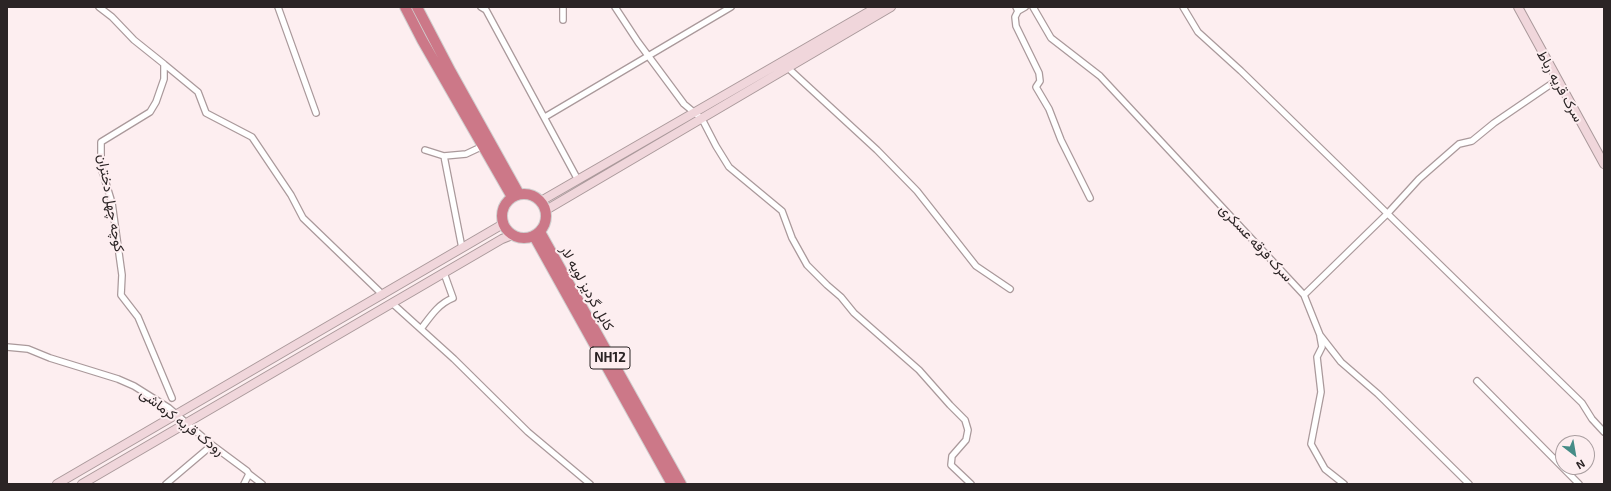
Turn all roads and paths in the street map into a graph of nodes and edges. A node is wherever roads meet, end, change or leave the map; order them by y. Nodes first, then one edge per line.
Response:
1 (99, 7) edge
2 (278, 7) edge
3 (405, 7) edge
4 (417, 7) edge
5 (482, 7) edge
6 (563, 7) edge
7 (615, 7) edge
8 (732, 7) edge
9 (876, 7) edge
10 (891, 7) edge
11 (1025, 7) edge
12 (1033, 7) edge
13 (1183, 7) edge
14 (1518, 7) edge
15 (1017, 9) edge
16 (563, 20) dead end
17 (648, 56) junction
18 (164, 64) junction
19 (788, 68) junction
20 (1557, 80) junction
21 (694, 112) junction
22 (316, 113) dead end
23 (545, 117) junction
24 (702, 118) junction
25 (483, 146) junction
26 (426, 150) dead end
27 (444, 156) junction
28 (1604, 164) edge
29 (578, 180) junction
30 (515, 196) junction
31 (1090, 198) dead end
32 (543, 206) junction
33 (1388, 213) junction
34 (503, 224) junction
35 (537, 234) junction
36 (512, 235) junction
37 (462, 248) junction
38 (444, 273) junction
39 (1010, 289) dead end
40 (383, 294) junction
41 (1304, 295) junction
42 (392, 303) junction
43 (421, 330) junction
44 (1320, 335) junction
45 (7, 347) edge
46 (1477, 381) dead end
47 (172, 398) dead end
48 (176, 415) junction
49 (186, 423) junction
50 (1604, 432) edge
51 (212, 445) junction
52 (249, 474) junction
53 (57, 484) edge
54 (82, 484) edge
55 (166, 484) edge
56 (244, 484) edge
57 (262, 484) edge
58 (590, 484) edge
59 (672, 484) edge
60 (681, 484) edge
61 (972, 484) edge
62 (1344, 484) edge
63 (1469, 484) edge
64 (1578, 484) edge

1 - 18 street
2 - 22 street
3 - 25 highway
4 - 30 highway
5 - 23 street
6 - 16 street
7 - 17 street
8 - 17 street
9 - 21 street
10 - 19 street
11 - 15 street
12 - 41 street, سرک فرقه عسکری
13 - 33 street
14 - 20 street, سرک قریه رباط
15 - 31 street
17 - 21 street
17 - 23 street
18 - 40 street
18 - 47 street, کوچه چهل دختران
19 - 24 street
19 - 39 street
20 - 28 street, سرک قریه رباط
20 - 33 street
21 - 24 street
21 - 29 street
23 - 29 street
24 - 32 street
24 - 61 street
25 - 27 street
25 - 30 highway
26 - 27 street
27 - 37 street
29 - 32 street
30 - 32 highway
30 - 34 highway
32 - 35 highway
33 - 41 street
33 - 50 street
34 - 36 highway
34 - 37 street
35 - 36 highway
35 - 59 highway, کابل گردیز لویه لار / NH12
35 - 60 highway, کابل گردیز لویه لار / NH12
36 - 38 street
37 - 40 street
38 - 42 street
38 - 43 street
40 - 48 street
41 - 44 street, سرک فرقه عسکری
42 - 43 street
42 - 49 street
43 - 58 street
44 - 62 street
44 - 63 street, سرک فرقه عسکری
45 - 48 street, رودک قریه کرماشی
46 - 64 street
48 - 49 street, رودک قریه کرماشی
48 - 53 street
49 - 51 street, رودک قریه کرماشی
49 - 54 street
51 - 52 street, رودک قریه کرماشی
51 - 55 street
52 - 56 street
52 - 57 street, رودک قریه کرماشی

